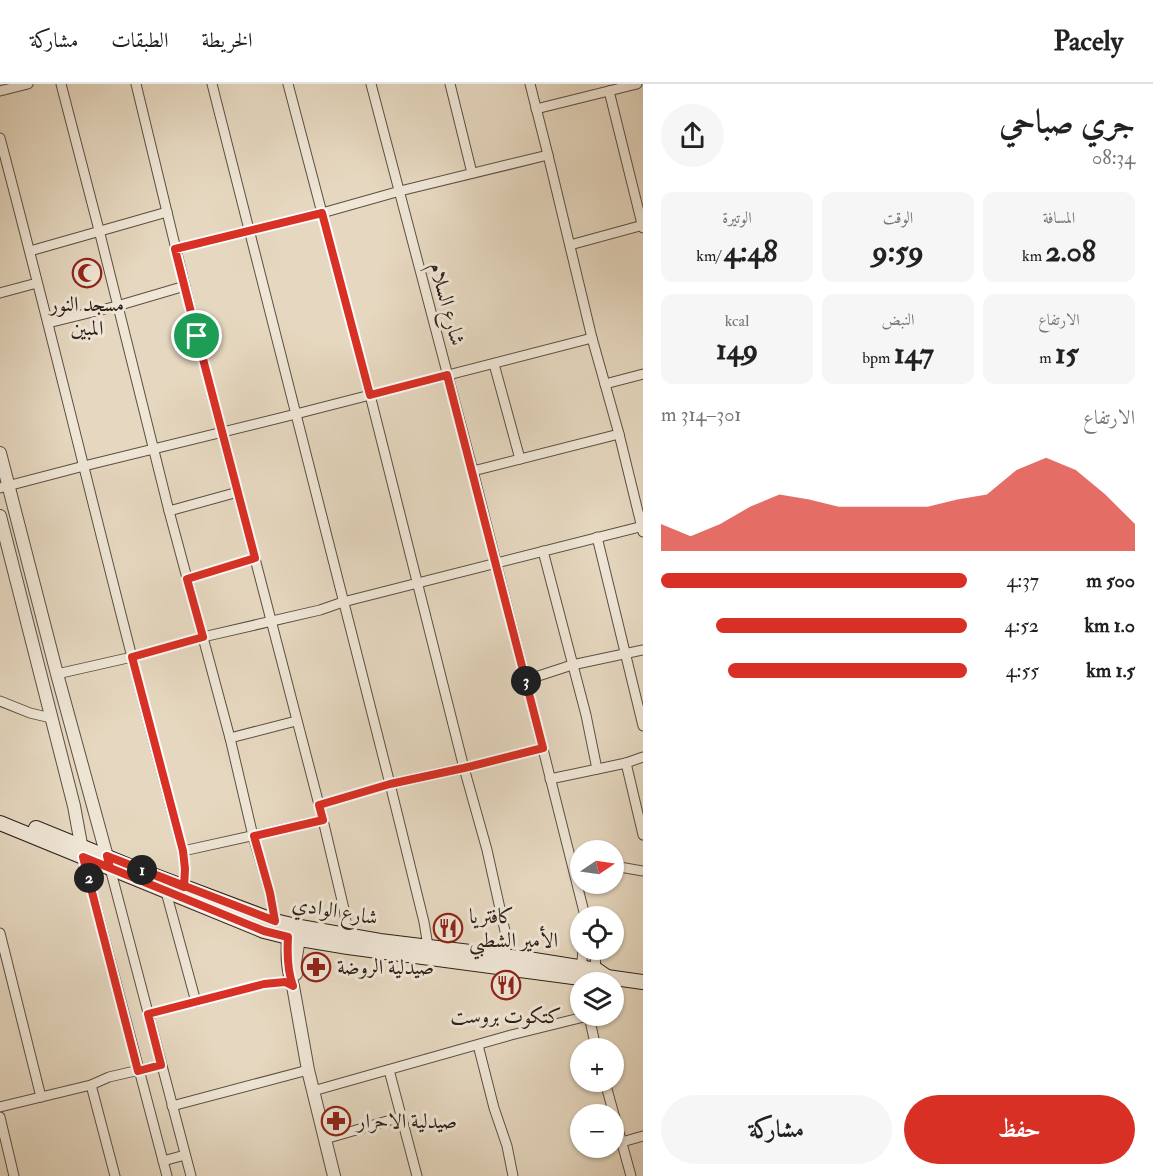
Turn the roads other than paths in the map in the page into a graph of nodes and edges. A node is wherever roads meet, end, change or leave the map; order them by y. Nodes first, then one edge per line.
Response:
1 (28, 84) edge
2 (61, 84) edge
3 (136, 84) edge
4 (212, 84) edge
5 (288, 84) edge
6 (371, 84) edge
7 (450, 84) edge
8 (530, 84) edge
9 (637, 84) edge
10 (0, 91) edge
11 (609, 91) junction
12 (536, 109) junction
13 (0, 138) edge
14 (548, 155) junction
15 (472, 173) junction
16 (399, 191) junction
17 (166, 212) junction
18 (322, 213) junction
19 (643, 226) edge
20 (99, 230) junction
21 (250, 230) junction
22 (570, 245) junction
23 (175, 249) junction
24 (30, 251) junction
25 (37, 283) junction
26 (185, 286) junction
27 (0, 293) edge
28 (117, 306) junction
29 (48, 322) junction
30 (592, 338) junction
31 (494, 364) junction
32 (643, 374) edge
33 (447, 375) junction
34 (605, 384) junction
35 (370, 395) junction
36 (296, 414) junction
37 (222, 432) junction
38 (619, 434) junction
39 (153, 450) junction
40 (0, 453) edge
41 (520, 459) junction
42 (84, 466) junction
43 (472, 471) junction
44 (4, 487) edge
45 (238, 492) junction
46 (169, 511) junction
47 (0, 516) edge
48 (642, 528) edge
49 (597, 537) junction
50 (543, 551) junction
51 (255, 558) junction
52 (496, 563) junction
53 (187, 579) junction
54 (417, 583) junction
55 (343, 602) junction
56 (271, 621) junction
57 (203, 637) junction
58 (643, 650) edge
59 (625, 654) junction
60 (132, 657) junction
61 (572, 665) junction
62 (57, 674) junction
63 (526, 680) junction
64 (0, 701) edge
65 (51, 718) junction
66 (296, 721) junction
67 (643, 726) edge
68 (230, 738) junction
69 (543, 748) junction
70 (643, 757) edge
71 (626, 763) junction
72 (464, 768) junction
73 (597, 769) junction
74 (550, 779) junction
75 (390, 784) junction
76 (319, 805) junction
77 (0, 813) edge
78 (323, 820) junction
79 (0, 823) edge
80 (643, 835) edge
81 (254, 836) junction
82 (570, 841) edge
83 (183, 851) junction
84 (82, 852) junction
85 (108, 862) junction
86 (624, 868) edge
87 (643, 871) edge
88 (184, 887) junction
89 (166, 892) junction
90 (275, 921) junction
91 (0, 933) edge
92 (348, 935) junction
93 (293, 938) junction
94 (428, 946) junction
95 (506, 956) junction
96 (571, 972) edge
97 (570, 974) edge
98 (624, 980) edge
99 (643, 982) edge
100 (293, 986) junction
101 (196, 1002) junction
102 (148, 1014) junction
103 (570, 1021) edge
104 (478, 1045) junction
105 (161, 1065) junction
106 (308, 1070) junction
107 (389, 1070) junction
108 (138, 1071) junction
109 (91, 1085) junction
110 (313, 1090) junction
111 (41, 1097) junction
112 (172, 1106) junction
113 (0, 1107) edge
114 (0, 1117) edge
115 (401, 1117) junction
116 (643, 1136) edge
117 (325, 1139) junction
118 (624, 1141) edge
119 (624, 1149) edge
120 (185, 1155) junction
121 (163, 1161) junction
122 (509, 1175) edge
123 (14, 1176) edge
124 (115, 1176) edge
125 (167, 1176) edge
126 (191, 1176) edge
127 (334, 1176) edge
128 (417, 1176) edge
129 (632, 1176) edge

1 - 10 street
2 - 20 street
3 - 17 street
4 - 21 street
5 - 18 street
6 - 16 street, شارع السلام
7 - 15 street
8 - 12 street
9 - 11 street
11 - 12 street
11 - 19 street
12 - 14 street
13 - 24 street
14 - 15 street
14 - 22 street
15 - 16 street
16 - 18 street
16 - 33 street, شارع السلام
17 - 20 street
17 - 23 street
18 - 21 street
18 - 35 street
19 - 22 street
20 - 24 street
20 - 28 street
21 - 23 street
21 - 36 street
22 - 30 street
23 - 26 street
24 - 25 street
25 - 27 street
25 - 29 street
26 - 28 street
26 - 37 street
28 - 29 street
28 - 39 street
29 - 42 street
30 - 31 street
30 - 34 street
31 - 33 street
31 - 41 street
32 - 34 street
33 - 35 street
33 - 43 street, شارع السلام
34 - 38 street
35 - 36 street
35 - 54 street
36 - 37 street
36 - 55 street
37 - 39 street
37 - 45 street
38 - 41 street
38 - 48 street
39 - 42 street
39 - 46 street
40 - 44 street
41 - 43 street
42 - 44 street
42 - 60 street
43 - 52 street, شارع السلام
44 - 62 street
45 - 46 street
45 - 51 street
46 - 53 street
47 - 65 street
48 - 49 street
49 - 50 street
49 - 59 street
50 - 52 street
50 - 61 street
51 - 53 street
51 - 56 street
52 - 54 street
52 - 63 street, شارع السلام
53 - 57 street
54 - 55 street
54 - 72 street
55 - 56 street
55 - 75 street
56 - 57 street
56 - 66 street
57 - 60 street
57 - 68 street
58 - 59 street
59 - 61 street
59 - 67 street
60 - 62 street
60 - 83 street
61 - 63 street
61 - 73 street
62 - 85 street
63 - 69 street, شارع السلام
64 - 65 street
65 - 84 street
66 - 68 street
66 - 76 street
68 - 81 street
69 - 72 street
69 - 74 street, شارع السلام
70 - 71 street
71 - 73 street
71 - 80 street
72 - 75 street
72 - 95 street
73 - 74 street
74 - 82 street, شارع السلام
75 - 76 street
75 - 94 street
76 - 78 street
77 - 84 main road, شارع الوادي
78 - 81 street
78 - 92 street
79 - 84 main road, شارع الوادي
81 - 83 street
81 - 90 street
83 - 88 street
84 - 85 main road, شارع الوادي
84 - 108 street
85 - 88 main road, شارع الوادي
85 - 89 main road, شارع الوادي
85 - 102 street
86 - 87 street
88 - 90 main road, شارع الوادي
89 - 93 main road, شارع الوادي
89 - 101 street
90 - 92 main road, شارع الوادي
91 - 111 street
92 - 94 main road, شارع الوادي
93 - 97 main road, شارع الوادي
93 - 100 street
94 - 95 main road, شارع الوادي
95 - 96 main road, شارع الوادي
98 - 99 main road, شارع الوادي
100 - 101 street
100 - 106 street
101 - 102 street
102 - 105 street
103 - 104 street
104 - 107 street
104 - 122 street
105 - 108 street
105 - 112 street
106 - 110 street
106 - 112 street
107 - 110 street
107 - 115 street
108 - 109 street
108 - 121 street
109 - 111 street
109 - 124 street
110 - 117 street
111 - 113 street
112 - 120 street
114 - 123 street
115 - 117 street
115 - 128 street
116 - 118 street
117 - 127 street
119 - 129 street
120 - 121 street
120 - 126 street
121 - 125 street

